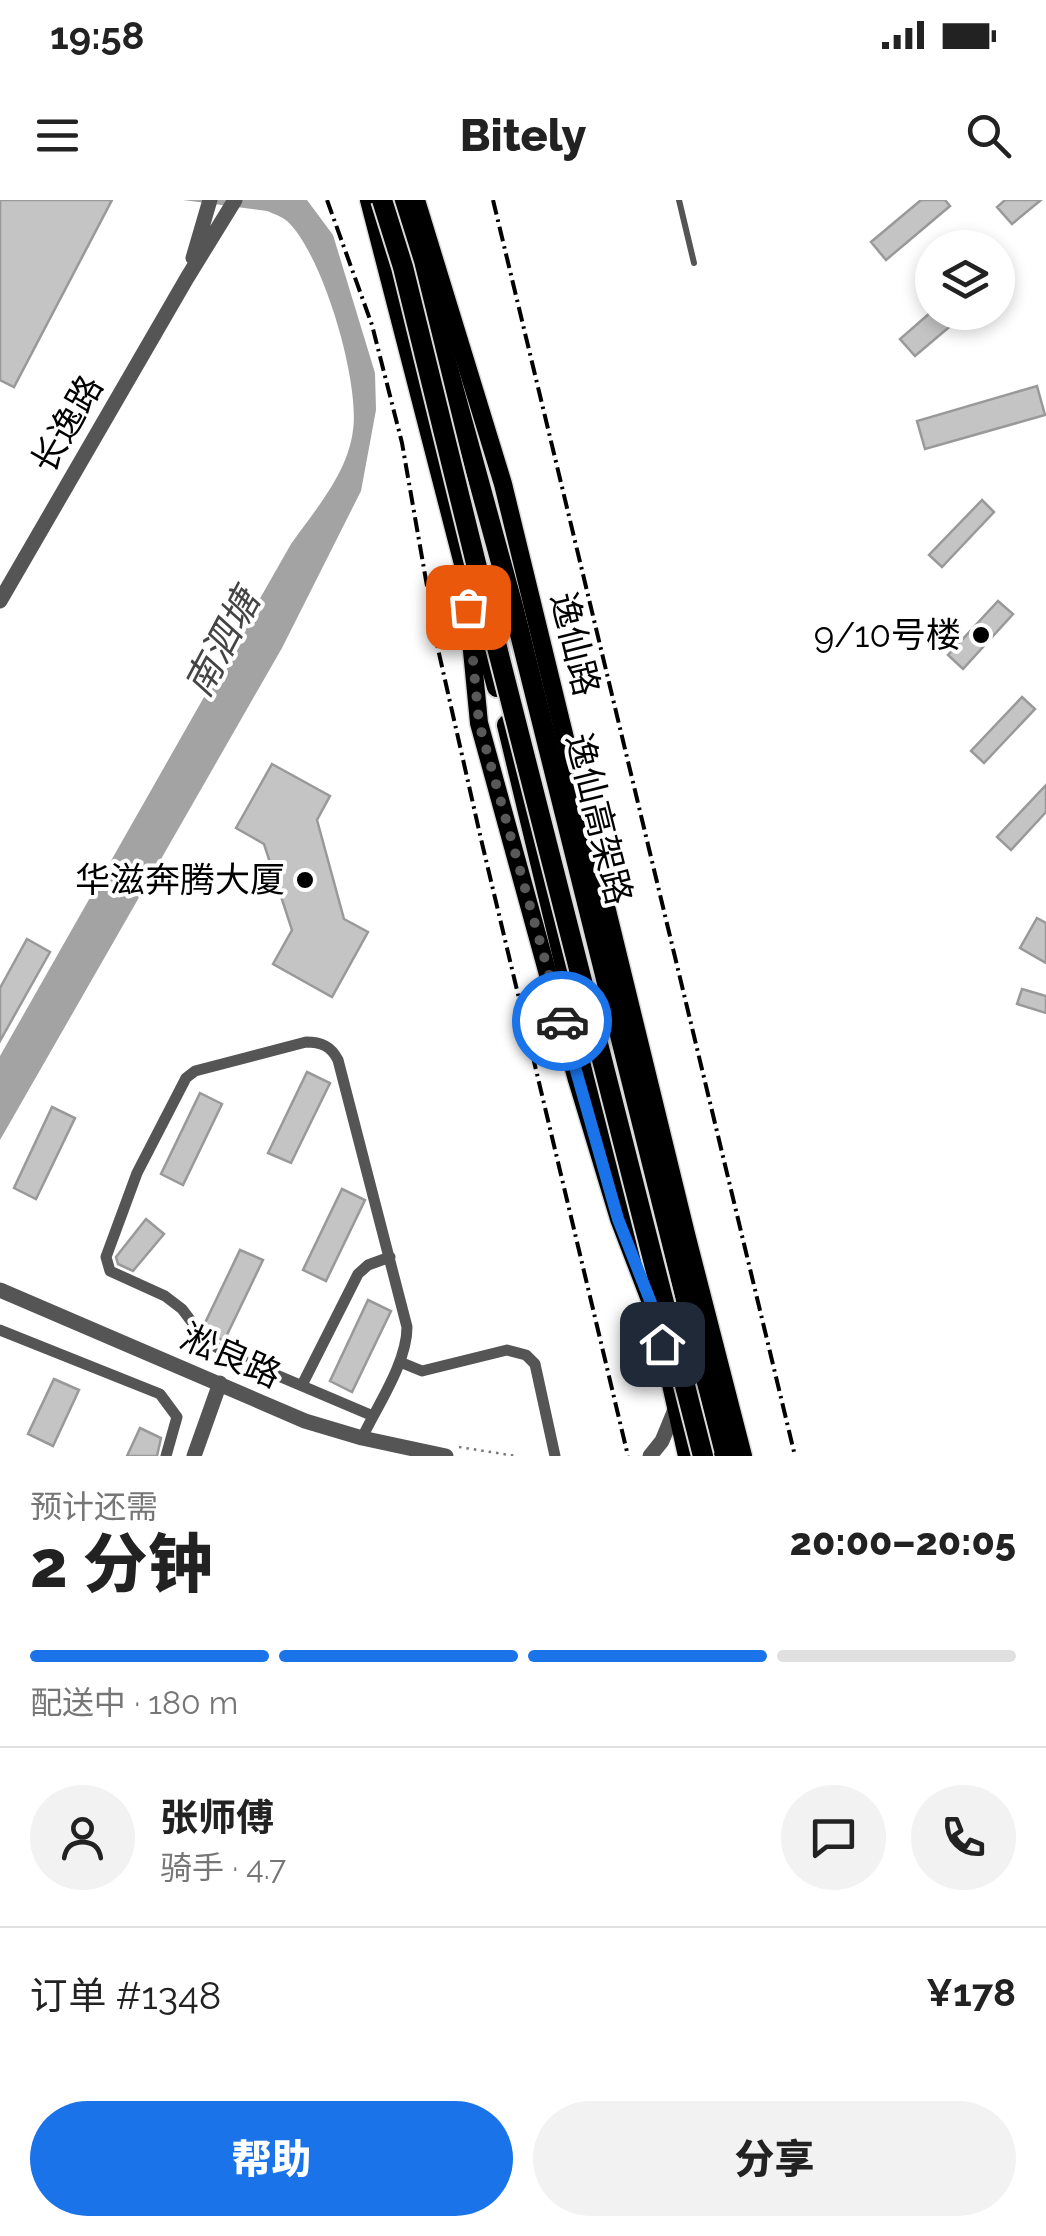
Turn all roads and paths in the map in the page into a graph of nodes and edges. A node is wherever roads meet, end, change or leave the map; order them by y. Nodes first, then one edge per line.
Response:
1 (369, 200) edge
2 (382, 200) edge
3 (402, 200) edge
4 (416, 200) edge
5 (679, 200) edge
6 (208, 206) edge
7 (232, 206) edge
8 (694, 263) dead end
9 (186, 278) junction
10 (464, 568) junction
11 (0, 601) edge
12 (390, 1257) junction
13 (655, 1267) junction
14 (0, 1290) edge
15 (0, 1330) edge
16 (400, 1362) junction
17 (220, 1383) junction
18 (302, 1385) junction
19 (676, 1407) junction
20 (373, 1416) junction
21 (362, 1438) junction
22 (394, 1450) edge
23 (447, 1451) edge
24 (166, 1456) edge
25 (194, 1456) edge
26 (516, 1456) edge
27 (555, 1456) edge
28 (650, 1456) edge
29 (687, 1456) edge
30 (704, 1456) edge
31 (725, 1456) edge
32 (743, 1456) edge

1 - 10 main road, 逸仙路
2 - 13 highway, 逸仙高架路, bridge
3 - 31 highway, 逸仙高架路
4 - 32 main road, 逸仙路
5 - 8 lane
6 - 9 street, 长逸路
7 - 9 street, 长逸路
9 - 11 street, 长逸路
10 - 13 highway, bridge
10 - 19 main road, 逸仙路
10 - 30 main road, 逸仙路
12 - 16 street
12 - 18 street
12 - 18 street
13 - 30 highway, 逸仙高架路, bridge
14 - 17 street, 淞良路
15 - 24 street
16 - 20 street
16 - 27 street
17 - 21 street, 淞良路
17 - 25 street
18 - 20 street
19 - 28 street
19 - 29 main road, 逸仙路
20 - 21 street
21 - 22 street, 淞良路
22 - 23 street, 淞良路
23 - 26 path

